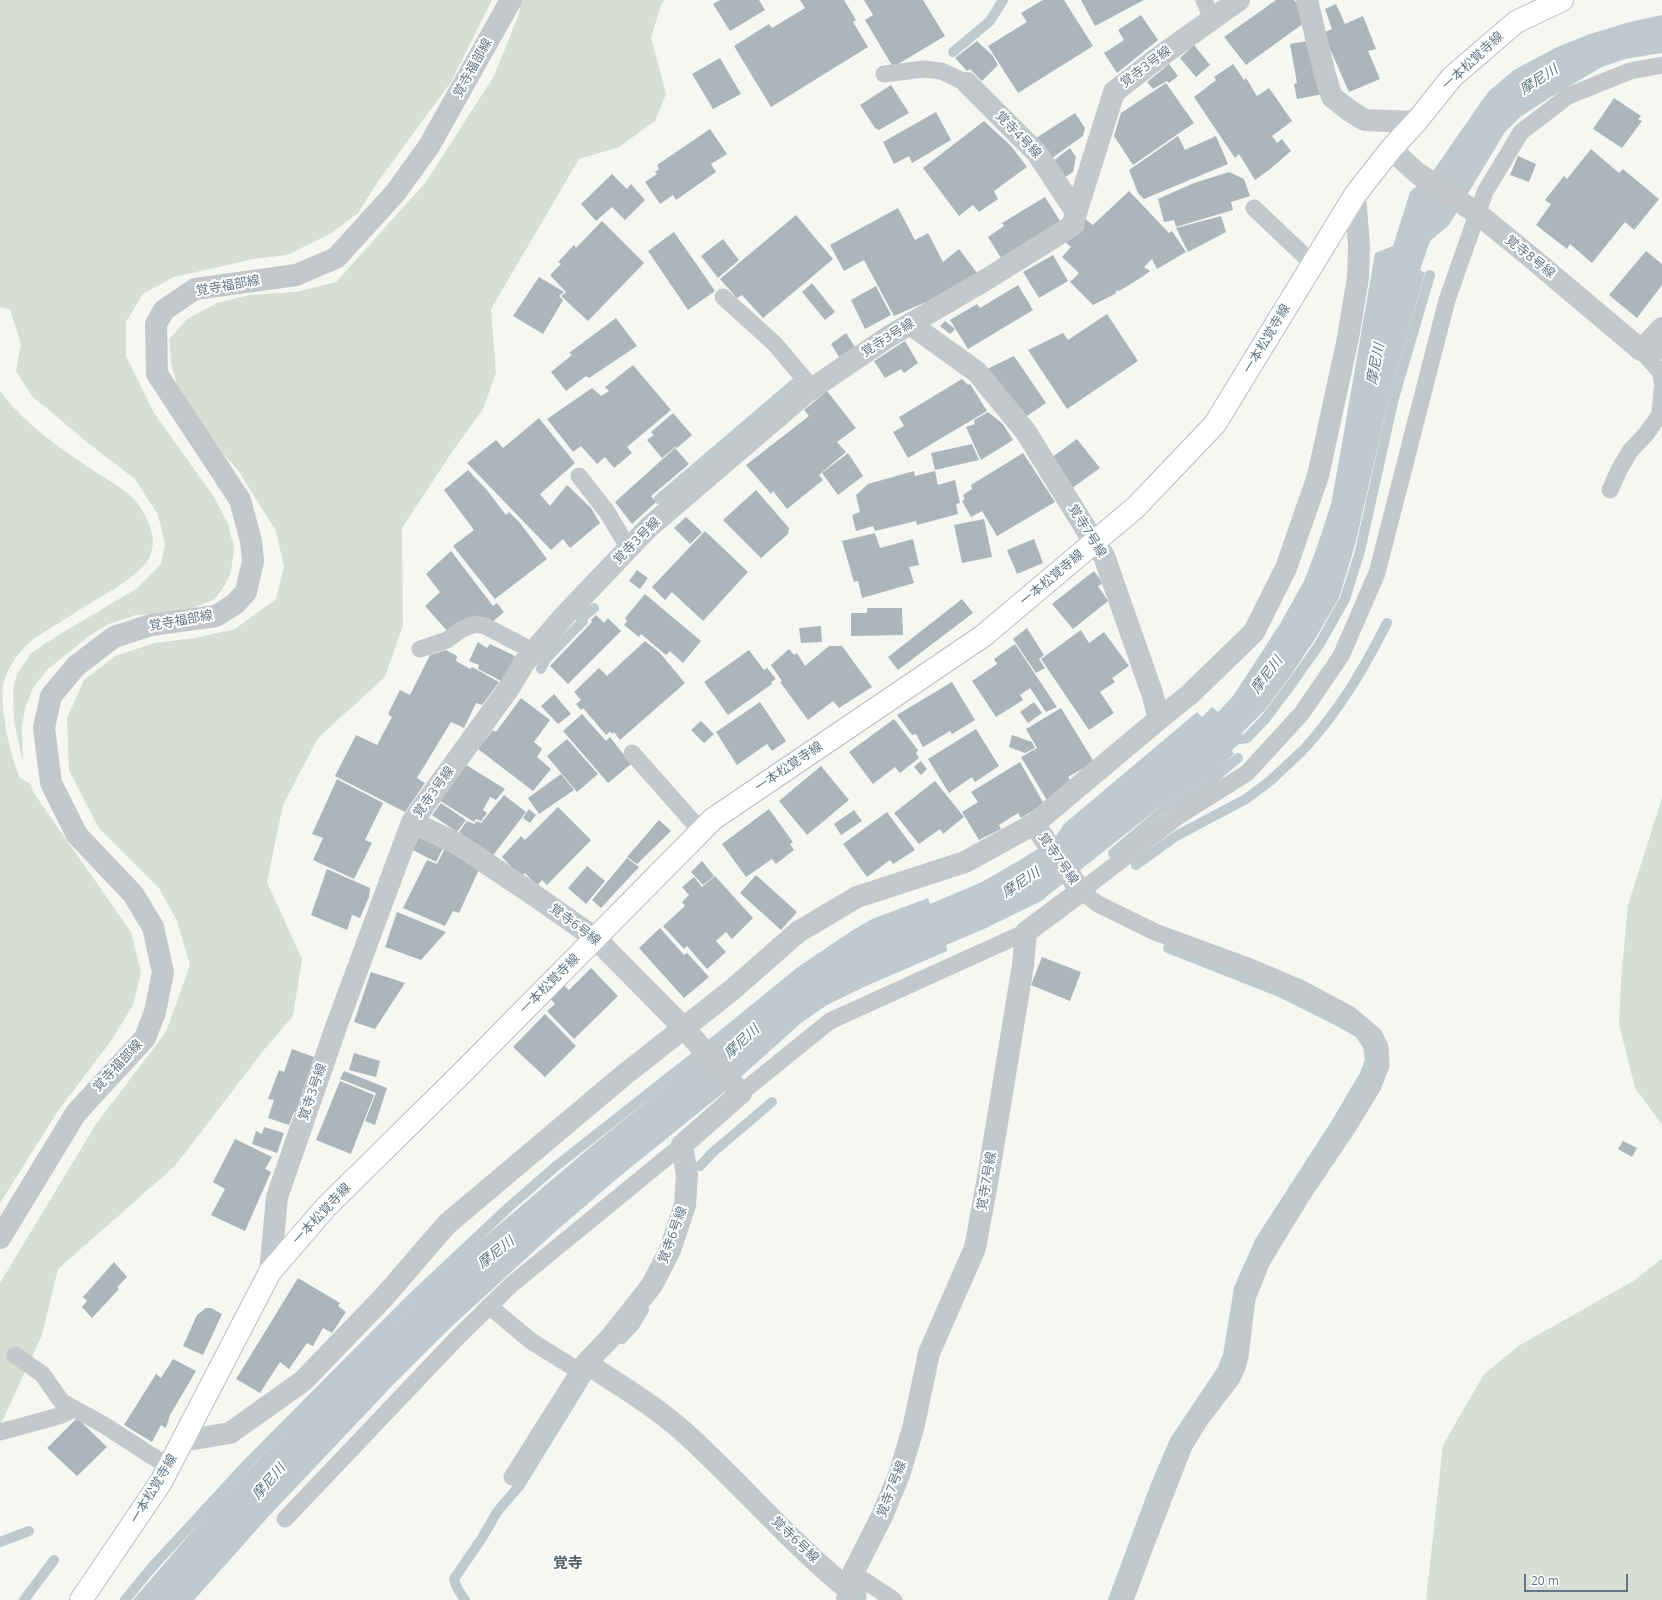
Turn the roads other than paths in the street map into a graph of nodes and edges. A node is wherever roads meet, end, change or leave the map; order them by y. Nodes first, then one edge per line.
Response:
1 (511, 0) edge
2 (1239, 0) edge
3 (1307, 0) edge
4 (1562, 0) edge
5 (1208, 10) edge
6 (1662, 66) edge
7 (884, 74) dead end
8 (967, 83) joint
9 (1416, 122) junction
10 (1391, 149) junction
11 (1355, 194) junction
12 (1254, 208) dead end
13 (1472, 211) junction
14 (1076, 212) junction
15 (1313, 264) junction
16 (723, 297) dead end
17 (910, 324) junction
18 (1654, 342) edge
19 (1662, 382) edge
20 (812, 388) junction
21 (1662, 390) edge
22 (579, 476) dead end
23 (1610, 490) dead end
24 (1094, 542) junction
25 (629, 549) junction
26 (420, 649) dead end
27 (534, 651) junction
28 (1159, 720) junction
29 (632, 752) dead end
30 (412, 822) junction
31 (701, 831) junction
32 (1039, 831) junction
33 (1078, 887) junction
34 (1026, 932) junction
35 (595, 938) junction
36 (688, 1034) junction
37 (737, 1090) junction
38 (682, 1145) junction
39 (0, 1238) edge
40 (270, 1272) junction
41 (490, 1306) junction
42 (15, 1355) dead end
43 (582, 1367) junction
44 (74, 1409) junction
45 (0, 1432) edge
46 (182, 1441) junction
47 (169, 1467) junction
48 (512, 1477) dead end
49 (285, 1519) dead end
50 (850, 1587) edge
51 (81, 1600) edge
52 (894, 1600) edge
53 (1125, 1600) edge

1 - 39 street, 覚寺福部線
2 - 5 street, 覚寺3号線
3 - 9 street
4 - 9 main road, 一本松覚寺線
5 - 14 street, 覚寺3号線
6 - 13 lane
7 - 8 lane
8 - 14 street, 覚寺4号線
9 - 10 main road, 一本松覚寺線
10 - 11 main road, 一本松覚寺線
10 - 13 street, 覚寺8号線
11 - 15 main road, 一本松覚寺線
11 - 28 street
12 - 15 lane
13 - 18 street, 覚寺8号線
13 - 33 lane
14 - 17 street, 覚寺3号線
15 - 24 main road, 一本松覚寺線
16 - 20 lane
17 - 20 street, 覚寺3号線
17 - 24 street, 覚寺7号線
18 - 19 lane
20 - 25 street, 覚寺3号線
21 - 23 lane
22 - 25 lane
24 - 28 street, 覚寺7号線
24 - 31 main road, 一本松覚寺線
25 - 27 street, 覚寺3号線
26 - 27 lane
27 - 30 street, 覚寺3号線
28 - 32 street, 覚寺7号線
29 - 31 lane
30 - 35 street, 覚寺6号線
30 - 40 street, 覚寺3号線
31 - 35 main road, 一本松覚寺線
32 - 33 street, 覚寺7号線
32 - 36 street
33 - 34 street, 覚寺7号線
33 - 53 lane
34 - 37 lane
34 - 50 street, 覚寺7号線
35 - 36 street, 覚寺6号線
35 - 40 main road, 一本松覚寺線
36 - 37 street, 覚寺6号線
36 - 46 street
37 - 38 street
38 - 41 lane
38 - 43 street, 覚寺6号線
40 - 46 main road, 一本松覚寺線
41 - 43 lane
41 - 49 lane
42 - 44 lane
43 - 48 lane
43 - 50 street, 覚寺6号線
44 - 45 lane
44 - 47 lane
46 - 47 main road, 一本松覚寺線
47 - 51 main road, 一本松覚寺線
50 - 52 lane

